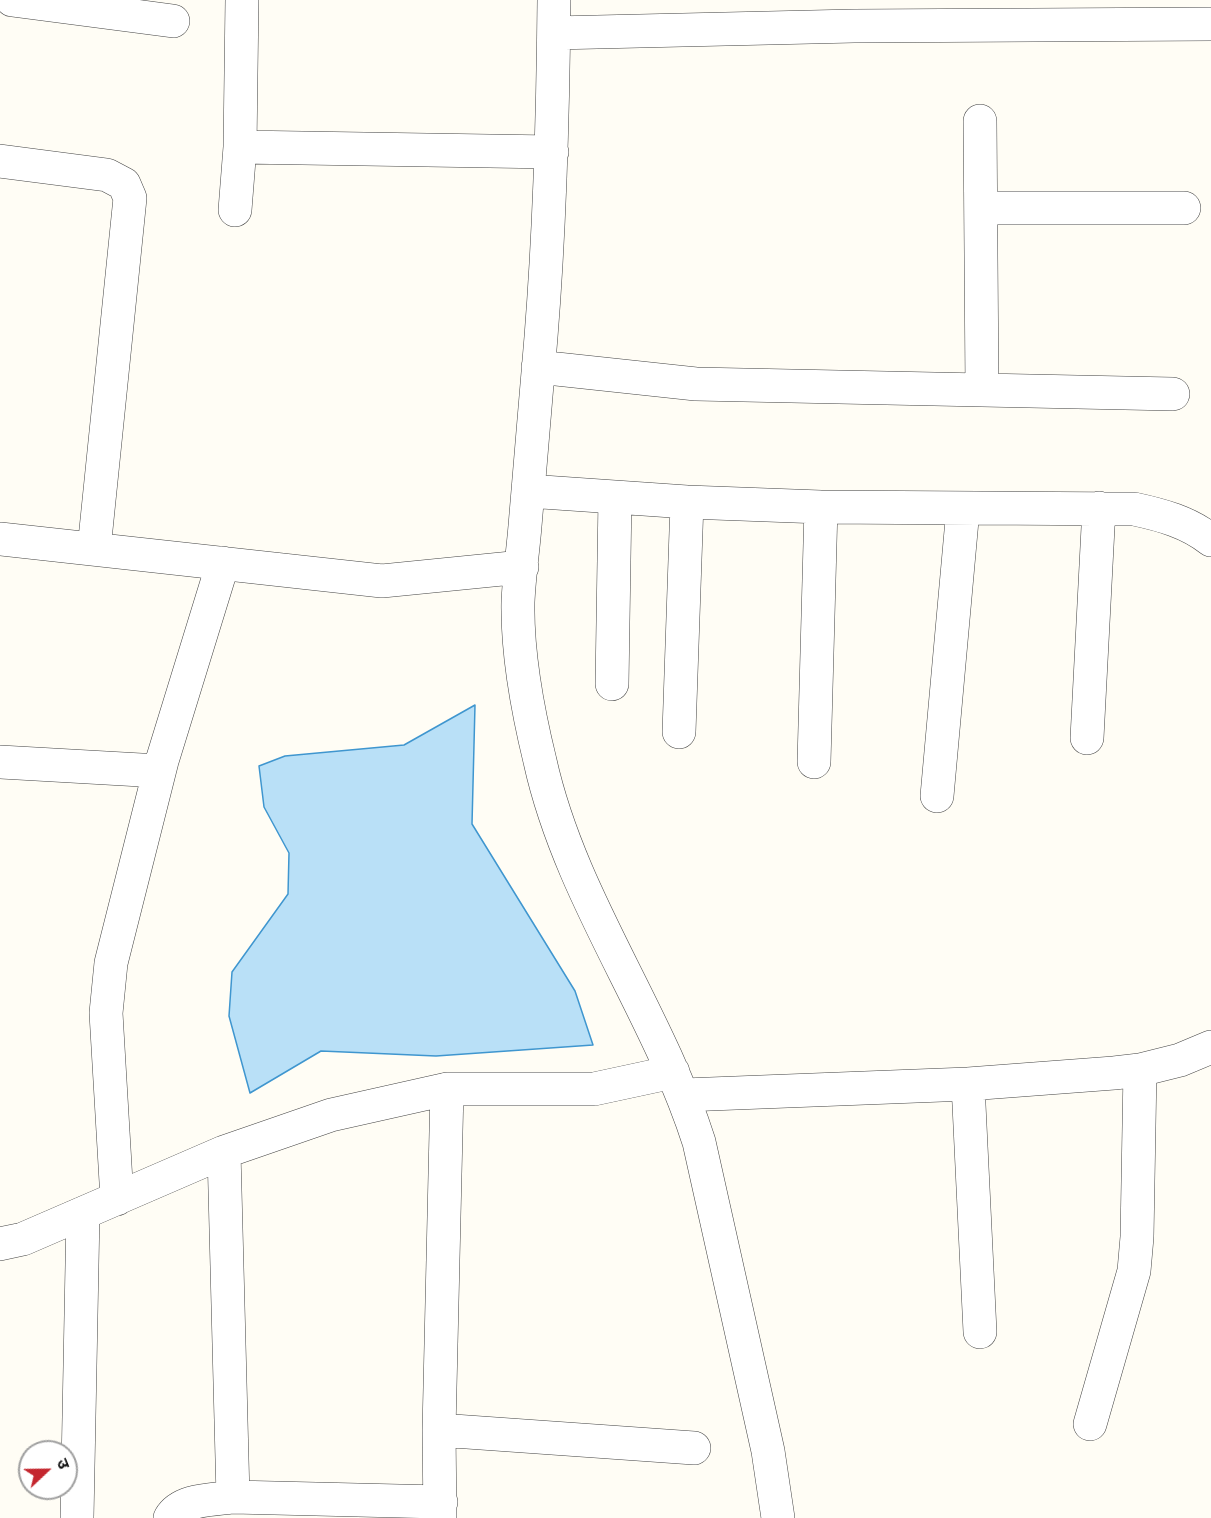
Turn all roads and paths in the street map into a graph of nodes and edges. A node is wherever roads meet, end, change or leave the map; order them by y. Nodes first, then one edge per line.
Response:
1 (12, 0) edge
2 (242, 0) edge
3 (554, 0) edge
4 (943, 14) edge
5 (173, 21) dead end
6 (1211, 24) edge
7 (554, 33) junction
8 (980, 121) dead end
9 (240, 147) junction
10 (552, 152) junction
11 (0, 161) edge
12 (981, 208) junction
13 (1184, 208) dead end
14 (236, 210) dead end
15 (538, 367) junction
16 (982, 389) junction
17 (1173, 394) dead end
18 (528, 491) junction
19 (615, 498) junction
20 (687, 502) junction
21 (821, 507) junction
22 (1099, 508) junction
23 (963, 509) junction
24 (0, 539) edge
25 (1211, 540) edge
26 (94, 549) junction
27 (223, 563) junction
28 (522, 567) junction
29 (612, 684) dead end
30 (679, 732) dead end
31 (1088, 738) dead end
32 (0, 762) edge
33 (814, 762) dead end
34 (159, 771) junction
35 (937, 796) dead end
36 (1211, 1047) edge
37 (1140, 1070) junction
38 (679, 1083) junction
39 (968, 1084) junction
40 (447, 1089) junction
41 (224, 1152) junction
42 (117, 1199) junction
43 (83, 1214) junction
44 (0, 1244) edge
45 (980, 1332) dead end
46 (1090, 1424) dead end
47 (439, 1430) junction
48 (694, 1448) dead end
49 (232, 1497) junction
50 (441, 1510) edge
51 (77, 1518) edge
52 (170, 1518) edge
53 (778, 1518) edge

1 - 5 street
2 - 9 street
3 - 7 street
4 - 6 street
4 - 7 street
7 - 10 street
8 - 12 street
9 - 10 street
9 - 14 street
10 - 15 street
11 - 26 street
12 - 13 street
12 - 16 street
15 - 16 street
15 - 18 street
16 - 17 street
18 - 19 street
18 - 28 street
19 - 20 street
19 - 29 street
20 - 21 street
20 - 30 street
21 - 23 street
21 - 33 street
22 - 23 street
22 - 25 street
22 - 31 street
23 - 35 street
24 - 26 street
26 - 27 street
27 - 28 street
27 - 34 street
28 - 38 street
32 - 34 street
34 - 42 street
36 - 37 street
37 - 39 street
37 - 46 street
38 - 39 street
38 - 40 street
38 - 53 street
39 - 45 street
40 - 41 street
40 - 47 street
41 - 42 street
41 - 49 street
42 - 43 street
43 - 44 street
43 - 51 street
47 - 48 street
47 - 50 street
49 - 50 street
49 - 52 street

